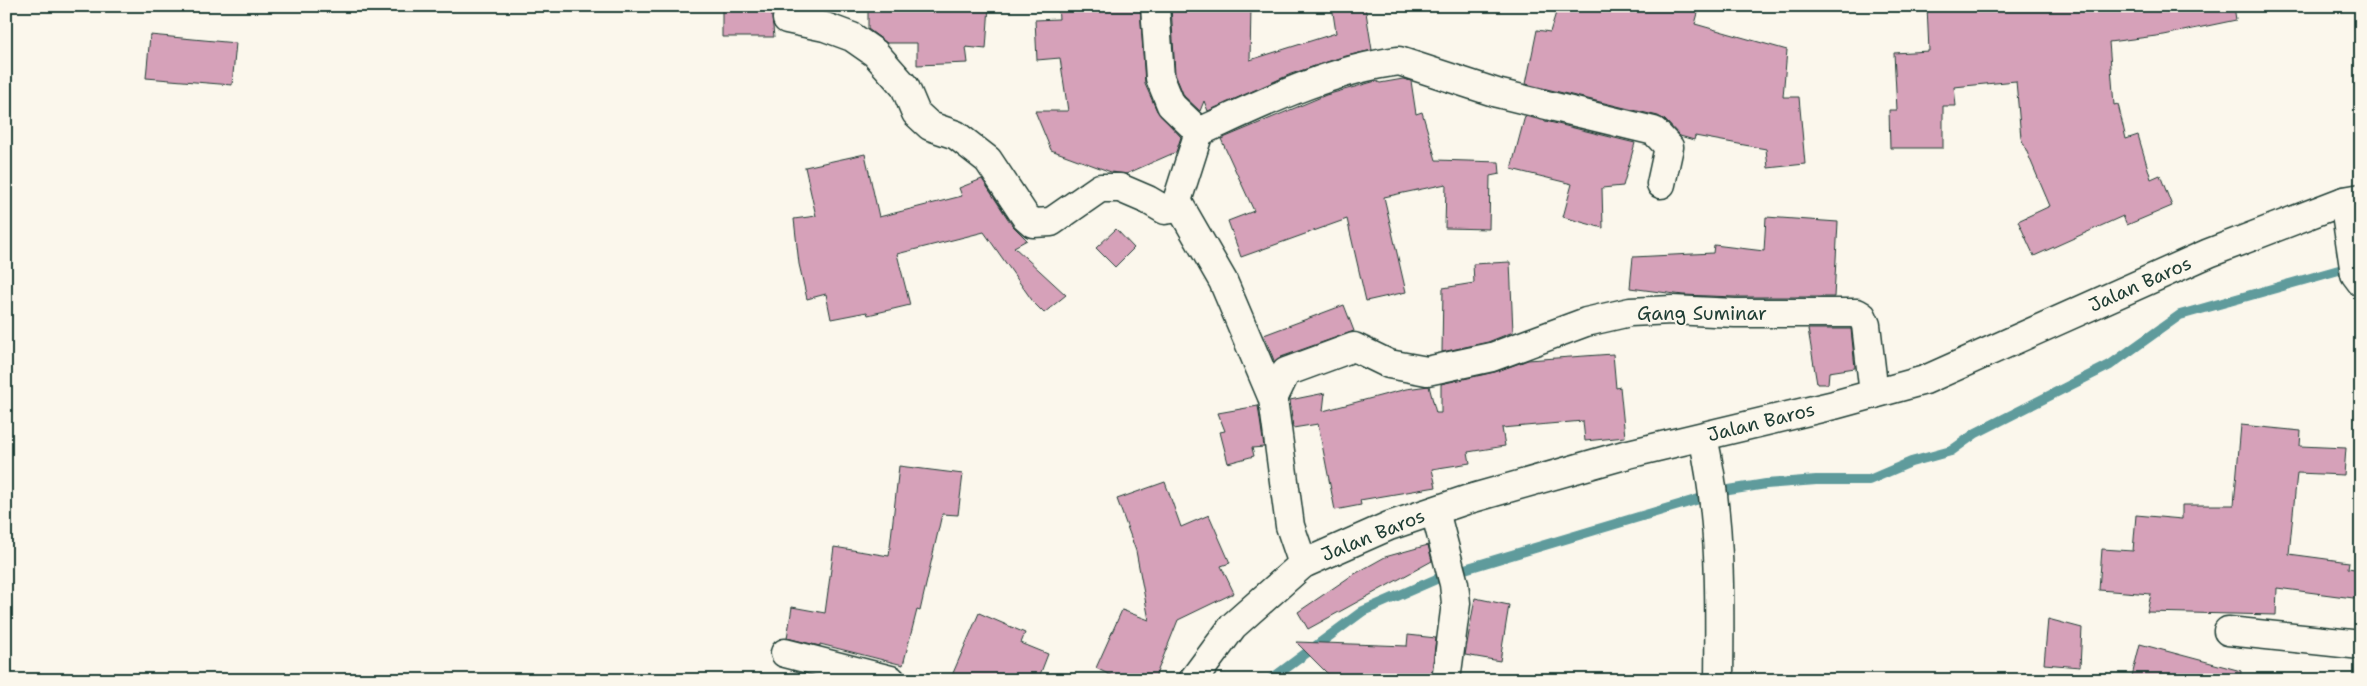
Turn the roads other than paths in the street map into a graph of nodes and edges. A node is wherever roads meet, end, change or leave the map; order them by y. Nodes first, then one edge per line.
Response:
1 (1155, 6) edge
2 (788, 19) dead end
3 (1199, 132) junction
4 (1661, 184) dead end
5 (2353, 200) edge
6 (1177, 201) junction
7 (2358, 278) edge
8 (1874, 394) junction
9 (1273, 399) junction
10 (1703, 437) junction
11 (1435, 511) junction
12 (1303, 564) junction
13 (2228, 631) dead end
14 (2361, 645) edge
15 (785, 653) dead end
16 (891, 680) edge
17 (1192, 680) edge
18 (1446, 680) edge
19 (1719, 680) edge

1 - 3 street
2 - 6 street
3 - 4 street
3 - 6 street
5 - 7 street
5 - 8 street, Jalan Baros
6 - 9 street
8 - 9 street, Gang Suminar
8 - 10 street, Jalan Baros
9 - 12 street
10 - 11 street, Jalan Baros
10 - 19 street
11 - 12 street, Jalan Baros
11 - 18 street
12 - 17 street, Jalan Baros
13 - 14 street
15 - 16 street

